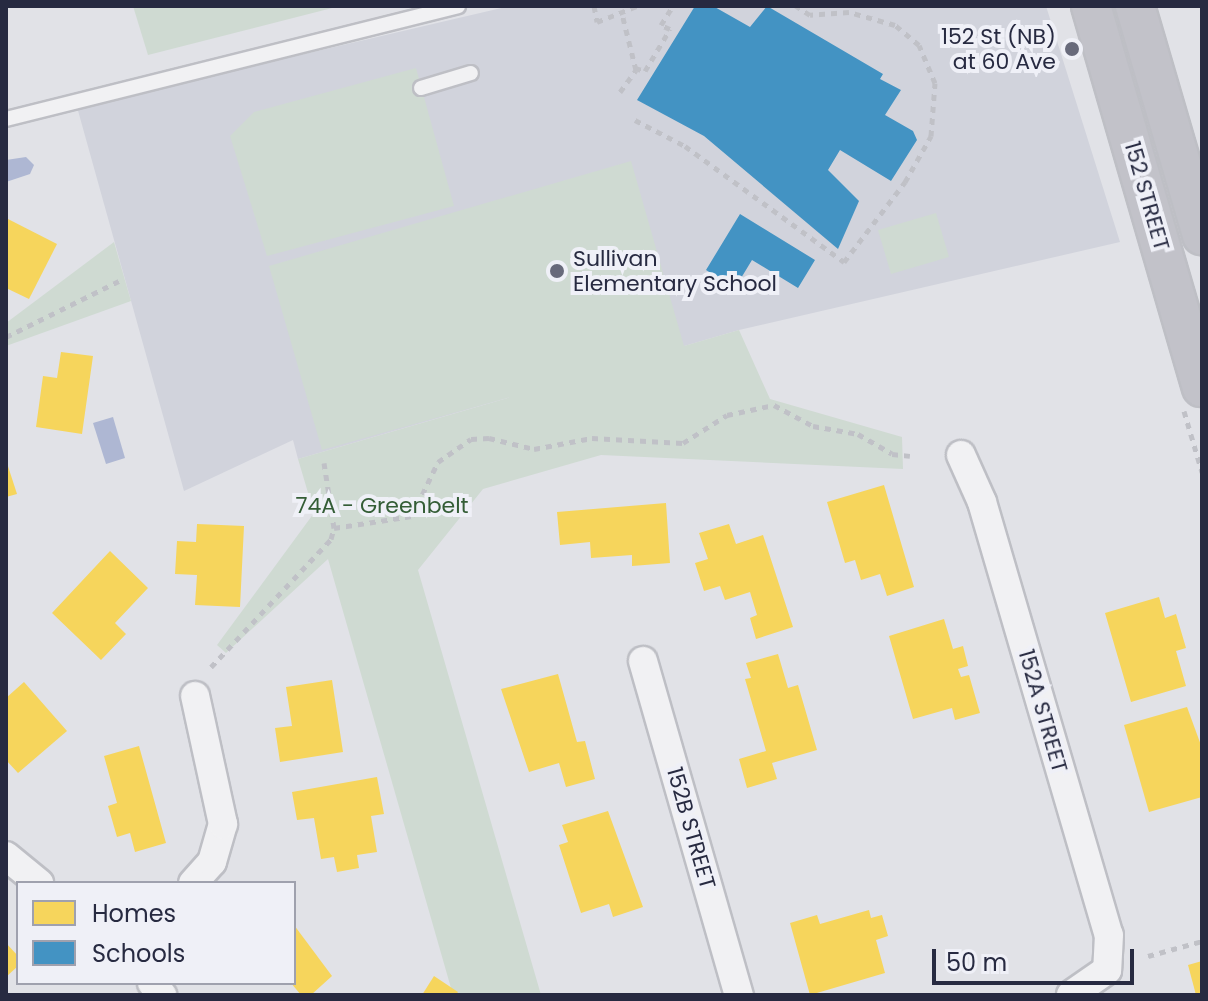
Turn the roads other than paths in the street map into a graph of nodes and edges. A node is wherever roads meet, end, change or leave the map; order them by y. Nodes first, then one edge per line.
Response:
1 (458, 6) edge
2 (1091, 6) edge
3 (1135, 6) edge
4 (471, 73) dead end
5 (421, 88) dead end
6 (6, 119) edge
7 (1202, 235) edge
8 (1202, 387) edge
9 (961, 455) dead end
10 (643, 661) dead end
11 (195, 696) dead end
12 (6, 856) edge
13 (37, 881) edge
14 (195, 881) edge
15 (739, 995) edge
16 (1071, 995) edge

1 - 6 lane
2 - 8 main road, 152 STREET
3 - 7 main road, 152 STREET
4 - 5 lane
9 - 16 street, 152A STREET
10 - 15 street, 152B STREET
11 - 14 street
12 - 13 street

